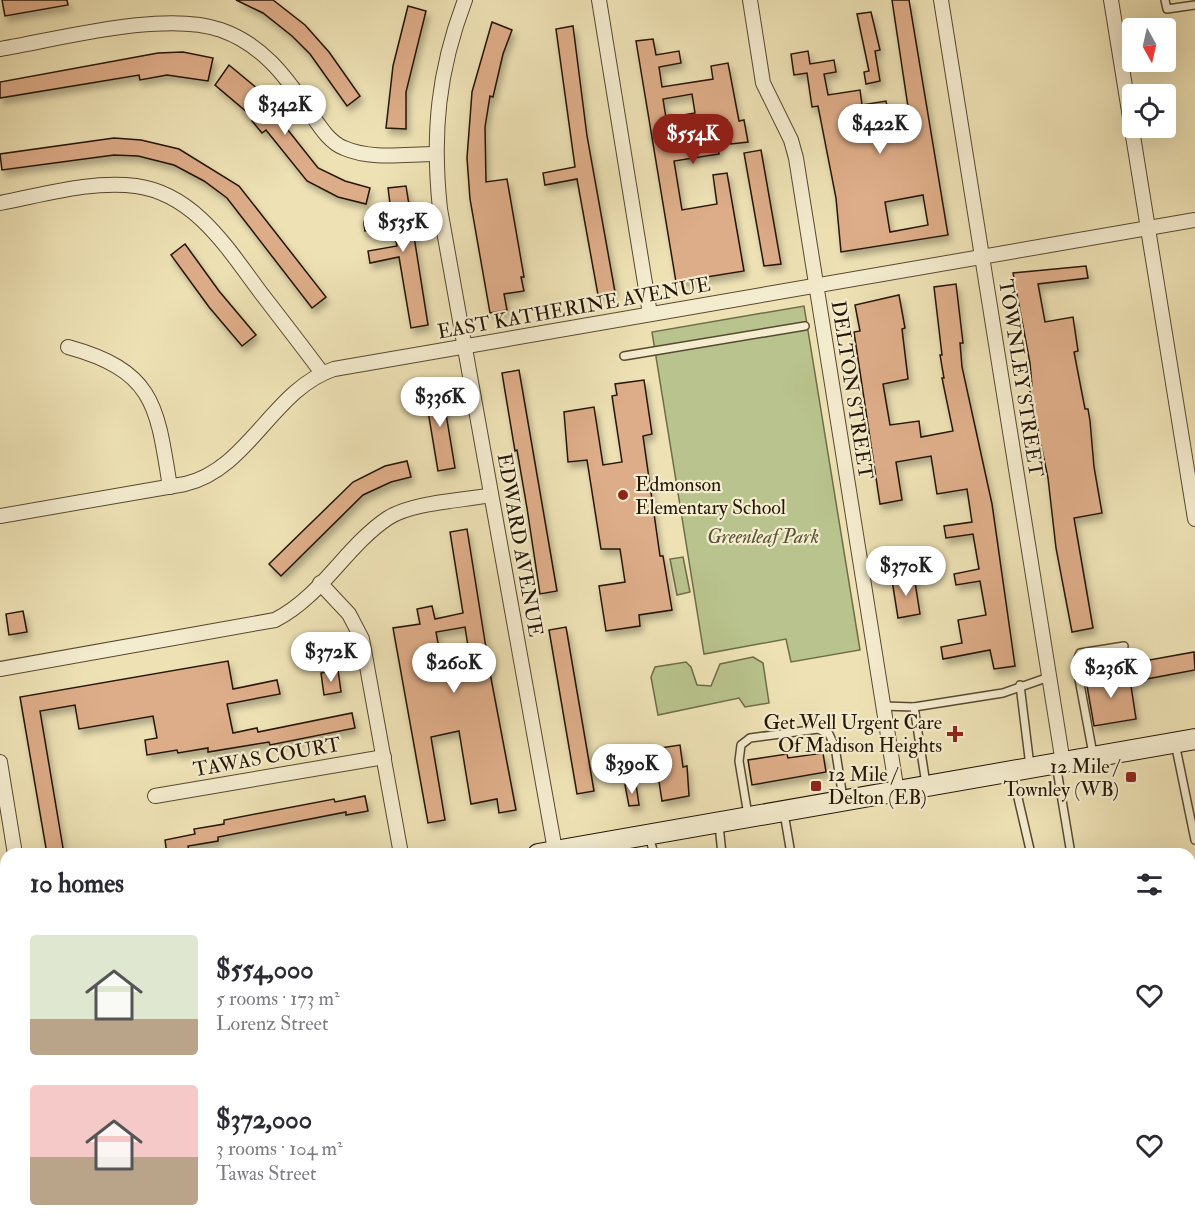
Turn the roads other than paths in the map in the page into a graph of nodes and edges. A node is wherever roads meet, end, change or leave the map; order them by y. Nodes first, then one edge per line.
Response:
1 (465, 0) edge
2 (599, 0) edge
3 (750, 0) edge
4 (941, 0) edge
5 (1111, 0) edge
6 (1165, 0) edge
7 (1195, 5) edge
8 (0, 49) edge
9 (435, 154) junction
10 (0, 203) edge
11 (1195, 220) edge
12 (1149, 229) junction
13 (982, 257) junction
14 (816, 286) junction
15 (650, 314) junction
16 (805, 326) dead end
17 (464, 346) junction
18 (68, 347) dead end
19 (624, 357) dead end
20 (321, 373) junction
21 (170, 487) junction
22 (491, 495) junction
23 (0, 516) edge
24 (1195, 519) edge
25 (320, 583) junction
26 (1124, 646) dead end
27 (0, 669) edge
28 (1049, 677) junction
29 (1020, 685) junction
30 (883, 706) junction
31 (914, 707) junction
32 (1195, 739) edge
33 (1175, 742) junction
34 (384, 758) junction
35 (1093, 758) junction
36 (0, 762) edge
37 (1059, 763) junction
38 (1021, 768) junction
39 (926, 785) junction
40 (897, 792) junction
41 (155, 796) dead end
42 (844, 800) junction
43 (783, 811) junction
44 (748, 817) junction
45 (718, 823) junction
46 (1195, 840) edge
47 (651, 844) edge
48 (14, 848) edge
49 (400, 848) edge
50 (545, 848) edge
51 (575, 848) edge
52 (721, 848) edge
53 (790, 848) edge
54 (1030, 848) edge
55 (1070, 848) edge

1 - 9 street, EDWARD AVENUE
2 - 15 street
3 - 14 street, DELTON STREET
4 - 13 street, TOWNLEY STREET
5 - 12 street
6 - 7 lane
8 - 9 street
9 - 17 street, EDWARD AVENUE
10 - 20 street
11 - 12 street, EAST KATHERINE AVENUE
12 - 13 street, EAST KATHERINE AVENUE
12 - 24 street
13 - 14 street, EAST KATHERINE AVENUE
13 - 28 street, TOWNLEY STREET
14 - 15 street, EAST KATHERINE AVENUE
14 - 30 street, DELTON STREET
15 - 17 street, EAST KATHERINE AVENUE
16 - 19 lane
17 - 20 street, EAST KATHERINE AVENUE
17 - 22 street, EDWARD AVENUE
18 - 21 street
20 - 21 street, EAST KATHERINE AVENUE
21 - 23 street, EAST KATHERINE AVENUE
22 - 25 street
22 - 50 street, EDWARD AVENUE
25 - 27 street
25 - 34 street
26 - 35 lane
28 - 29 lane
28 - 37 street, TOWNLEY STREET
29 - 31 lane
29 - 38 lane
30 - 31 lane
30 - 40 street, DELTON STREET
31 - 39 lane
32 - 33 main road
33 - 35 main road
33 - 46 lane
34 - 41 street, TAWAS COURT
34 - 49 street
35 - 37 main road
36 - 48 street
37 - 38 main road
37 - 55 lane
38 - 39 main road
38 - 54 lane
39 - 40 main road
40 - 42 main road
42 - 43 main road
42 - 44 lane
43 - 44 main road
43 - 53 lane
44 - 45 main road
45 - 47 main road
45 - 52 lane
47 - 51 main road

